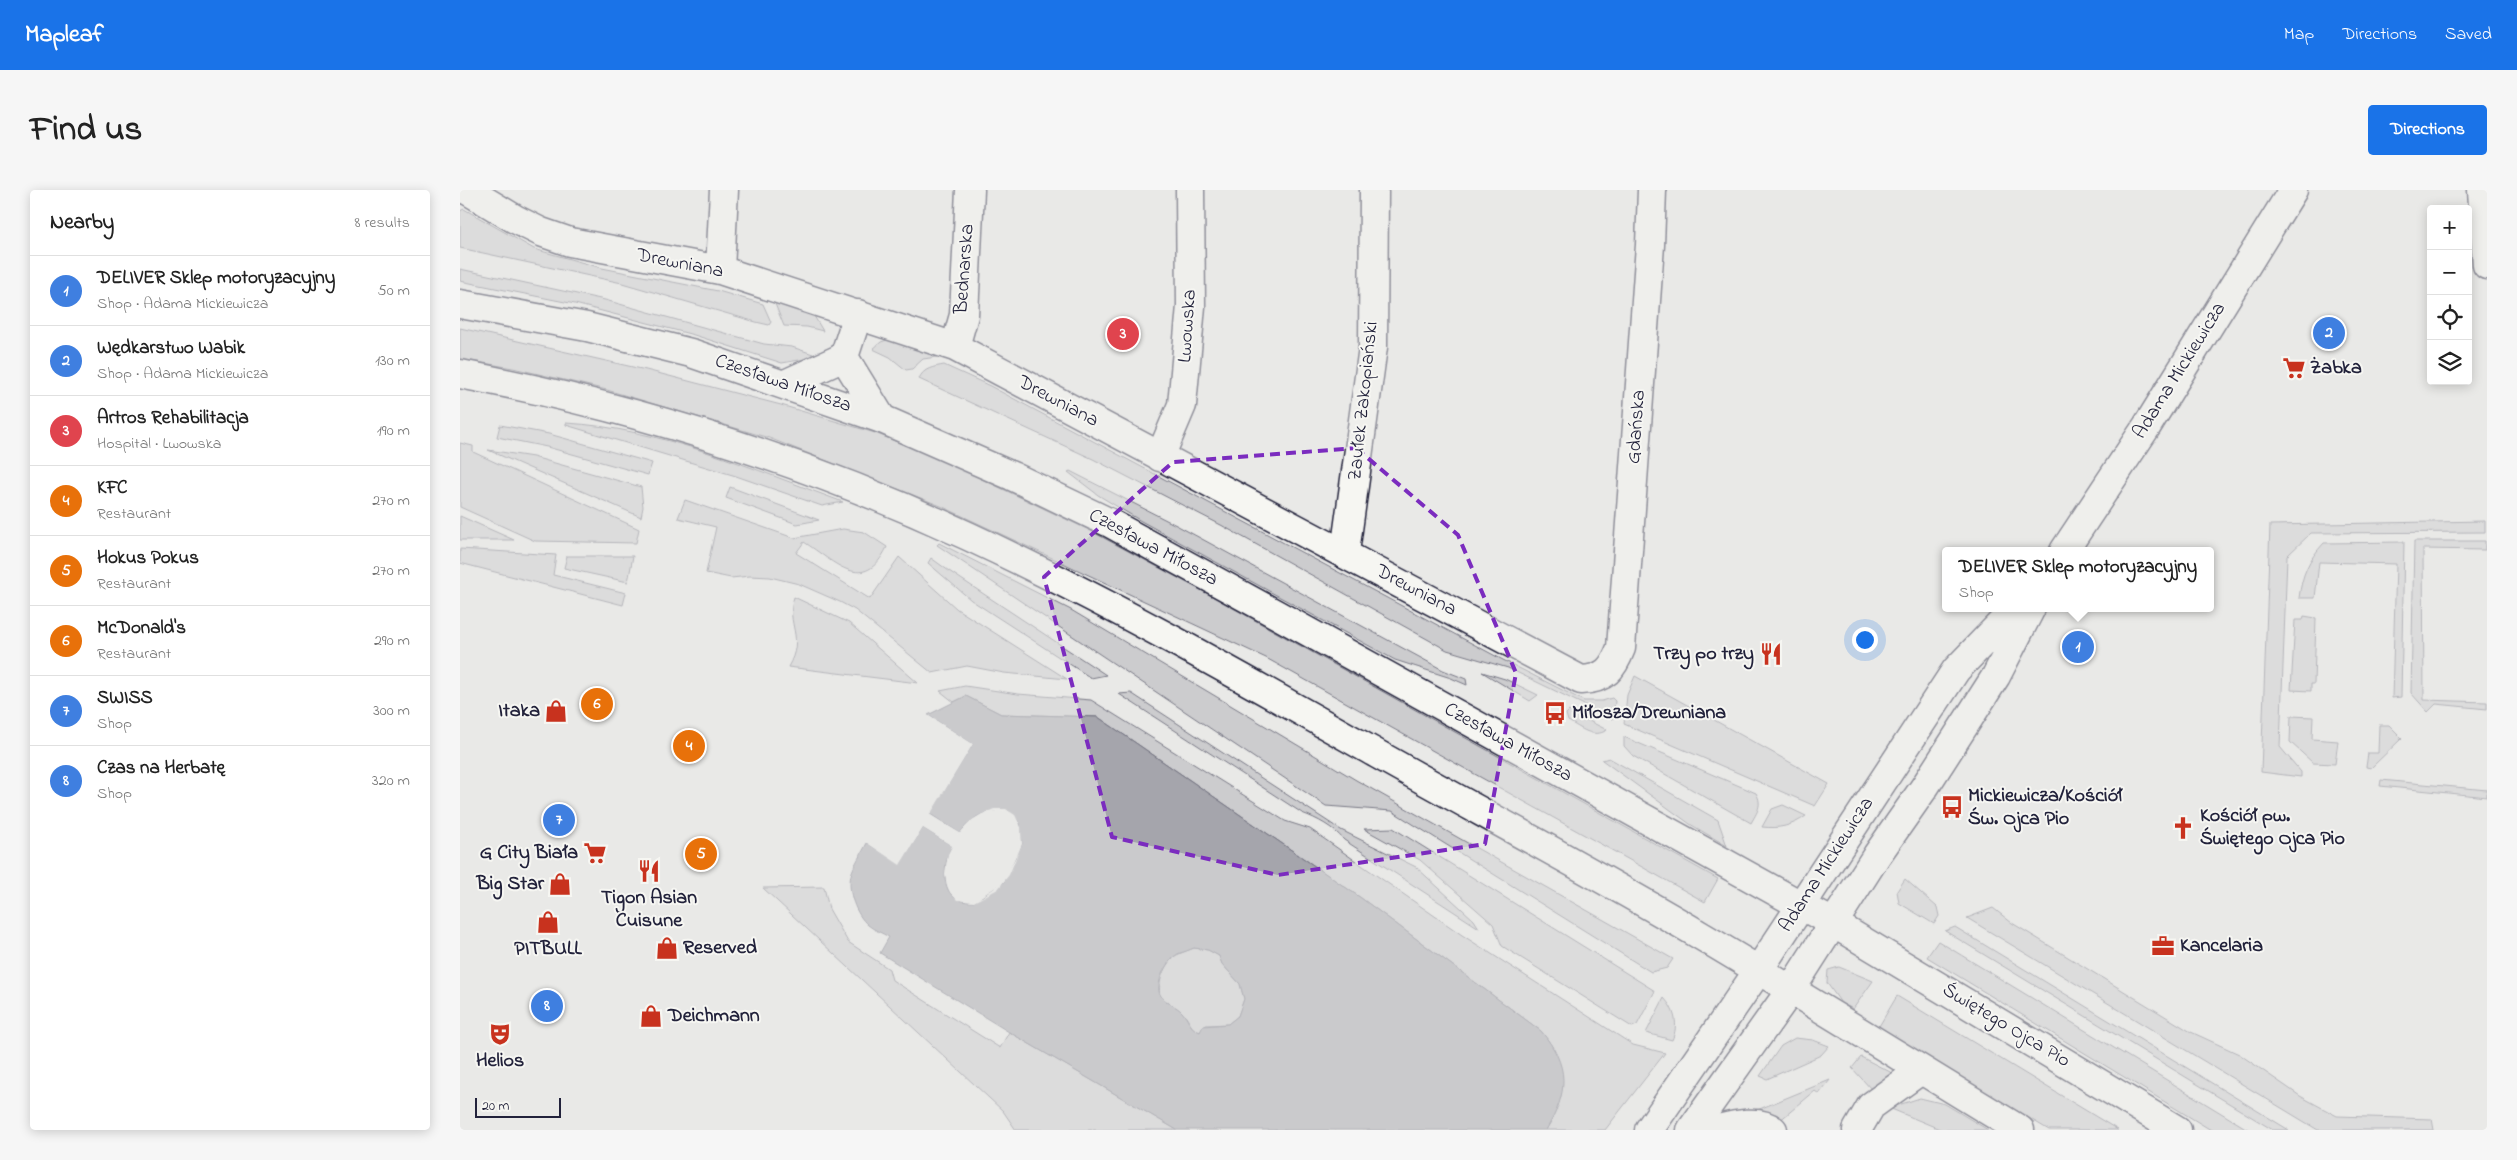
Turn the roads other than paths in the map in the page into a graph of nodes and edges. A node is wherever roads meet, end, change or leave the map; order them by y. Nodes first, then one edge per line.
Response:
1 (724, 190) edge
2 (970, 190) edge
3 (1190, 190) edge
4 (1374, 190) edge
5 (1652, 190) edge
6 (2293, 190) edge
7 (2482, 190) edge
8 (479, 193) edge
9 (2487, 265) edge
10 (720, 270) junction
11 (460, 304) edge
12 (858, 314) junction
13 (955, 347) junction
14 (844, 357) junction
15 (460, 374) edge
16 (785, 384) junction
17 (882, 419) junction
18 (1160, 457) junction
19 (2067, 547) edge
20 (1345, 552) junction
21 (2012, 612) edge
22 (2029, 612) edge
23 (1615, 663) joint
24 (1799, 906) junction
25 (1833, 924) junction
26 (1758, 971) junction
27 (1790, 991) junction
28 (1921, 1070) junction
29 (1649, 1130) edge
30 (1691, 1130) edge
31 (1715, 1130) edge
32 (1773, 1130) edge
33 (1857, 1130) edge
34 (2020, 1130) edge
35 (2177, 1130) edge

1 - 10 street
2 - 13 street, Bednarska
3 - 18 street, Lwowska
4 - 20 street, Zaułek Zakopiański
5 - 23 street, Gdańska
6 - 19 street, Adama Mickiewicza
7 - 9 street
8 - 10 street, Drewniana
10 - 12 street, Drewniana
11 - 16 street, Czesława Miłosza
12 - 13 street, Drewniana
12 - 14 street
13 - 18 street, Drewniana
14 - 16 street
14 - 17 street
15 - 26 street
16 - 17 street, Czesława Miłosza
17 - 24 street, Czesława Miłosza
18 - 20 street, Drewniana
20 - 23 street, Drewniana
21 - 24 street, Adama Mickiewicza
22 - 25 street, Adama Mickiewicza
24 - 25 street, Czesława Miłosza
24 - 26 street, Adama Mickiewicza
25 - 27 street, Adama Mickiewicza
25 - 35 street, Świętego Ojca Pio
26 - 27 street
26 - 29 street, Adama Mickiewicza
27 - 28 street
27 - 30 street, Adama Mickiewicza
28 - 33 street
28 - 34 street
31 - 32 street

